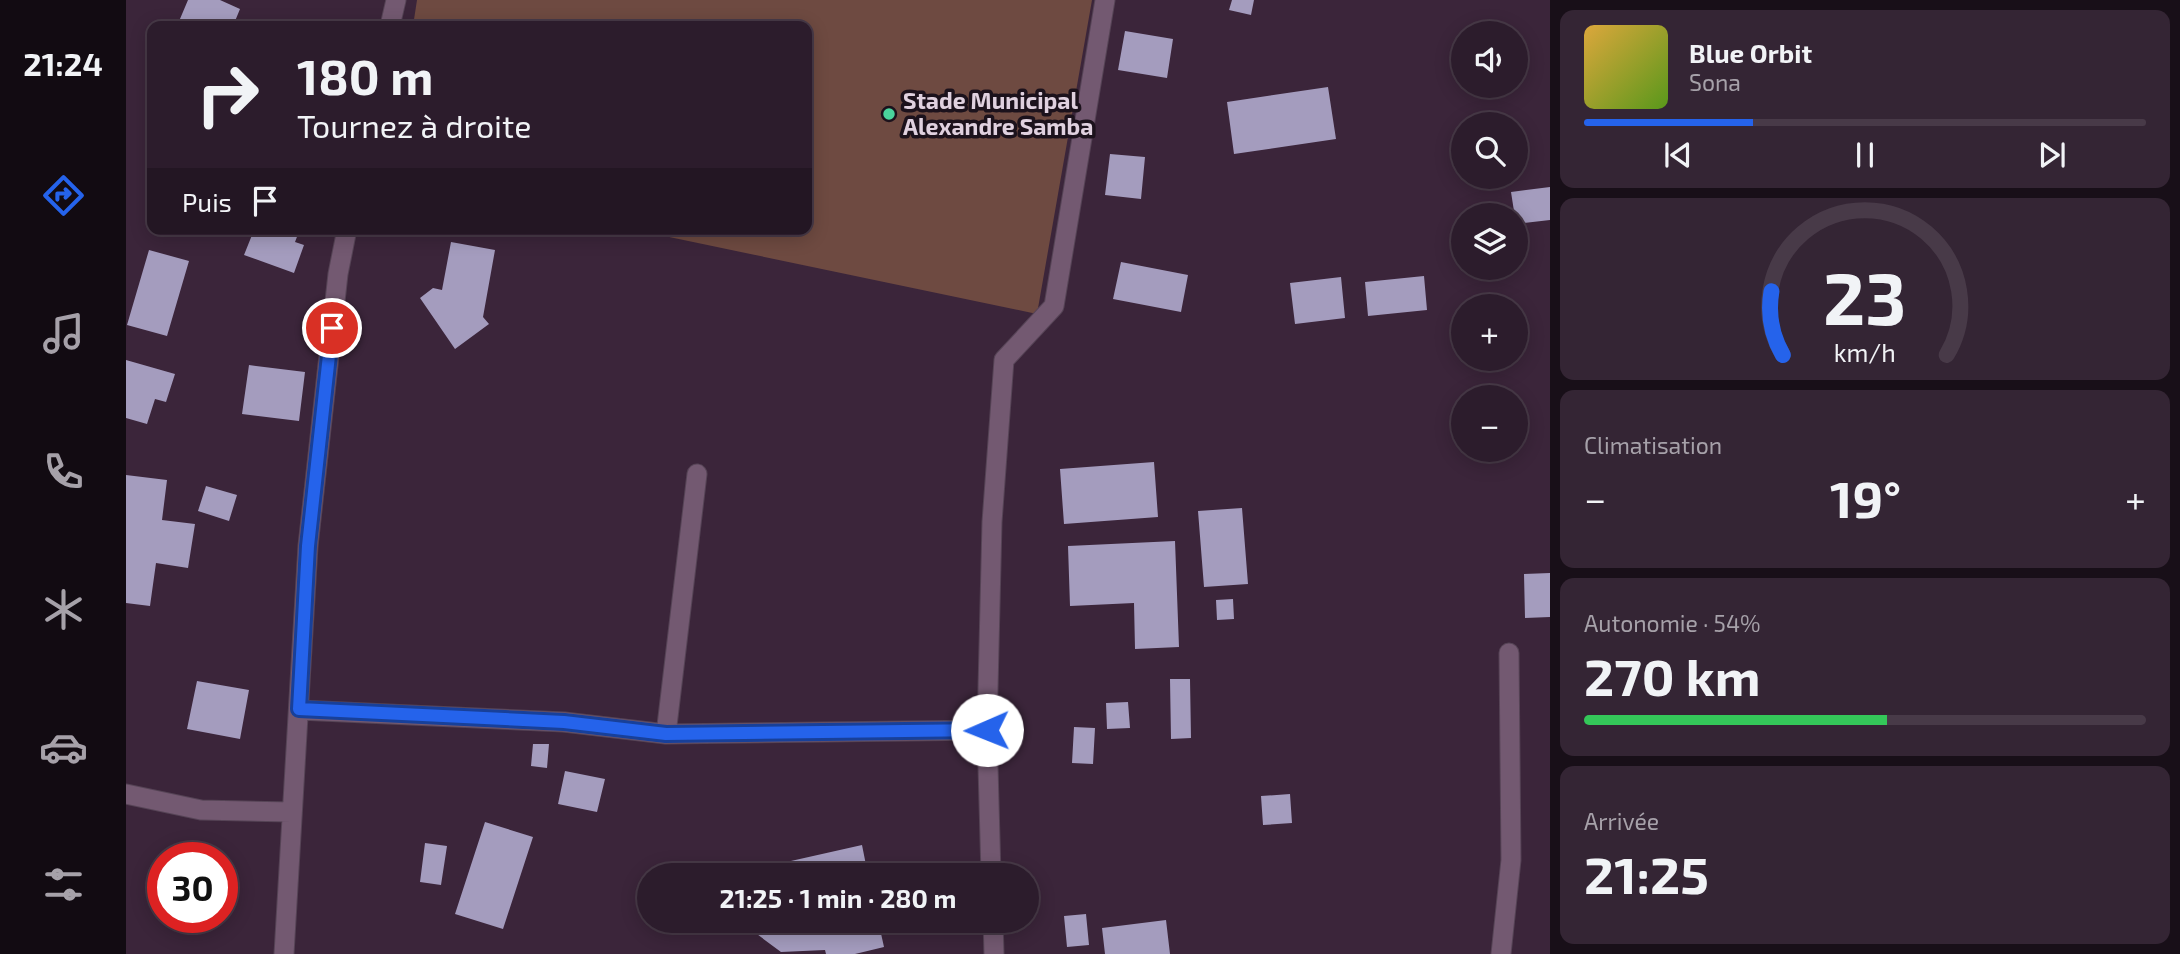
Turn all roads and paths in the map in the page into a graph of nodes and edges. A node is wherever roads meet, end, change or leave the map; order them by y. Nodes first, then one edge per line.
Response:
1 (396, 0) edge
2 (1105, 0) edge
3 (391, 21) edge
4 (346, 235) edge
5 (697, 474) dead end
6 (1509, 653) dead end
7 (299, 709) junction
8 (987, 730) junction
9 (666, 734) junction
10 (126, 794) edge
11 (291, 812) junction
12 (991, 863) edge
13 (993, 933) edge
14 (284, 954) edge
15 (994, 954) edge
16 (1501, 954) edge

1 - 3 street
2 - 8 street
4 - 7 street
5 - 9 street
6 - 16 street
7 - 9 street
7 - 11 street
8 - 9 street
8 - 12 street
10 - 11 street
11 - 14 street
13 - 15 street

